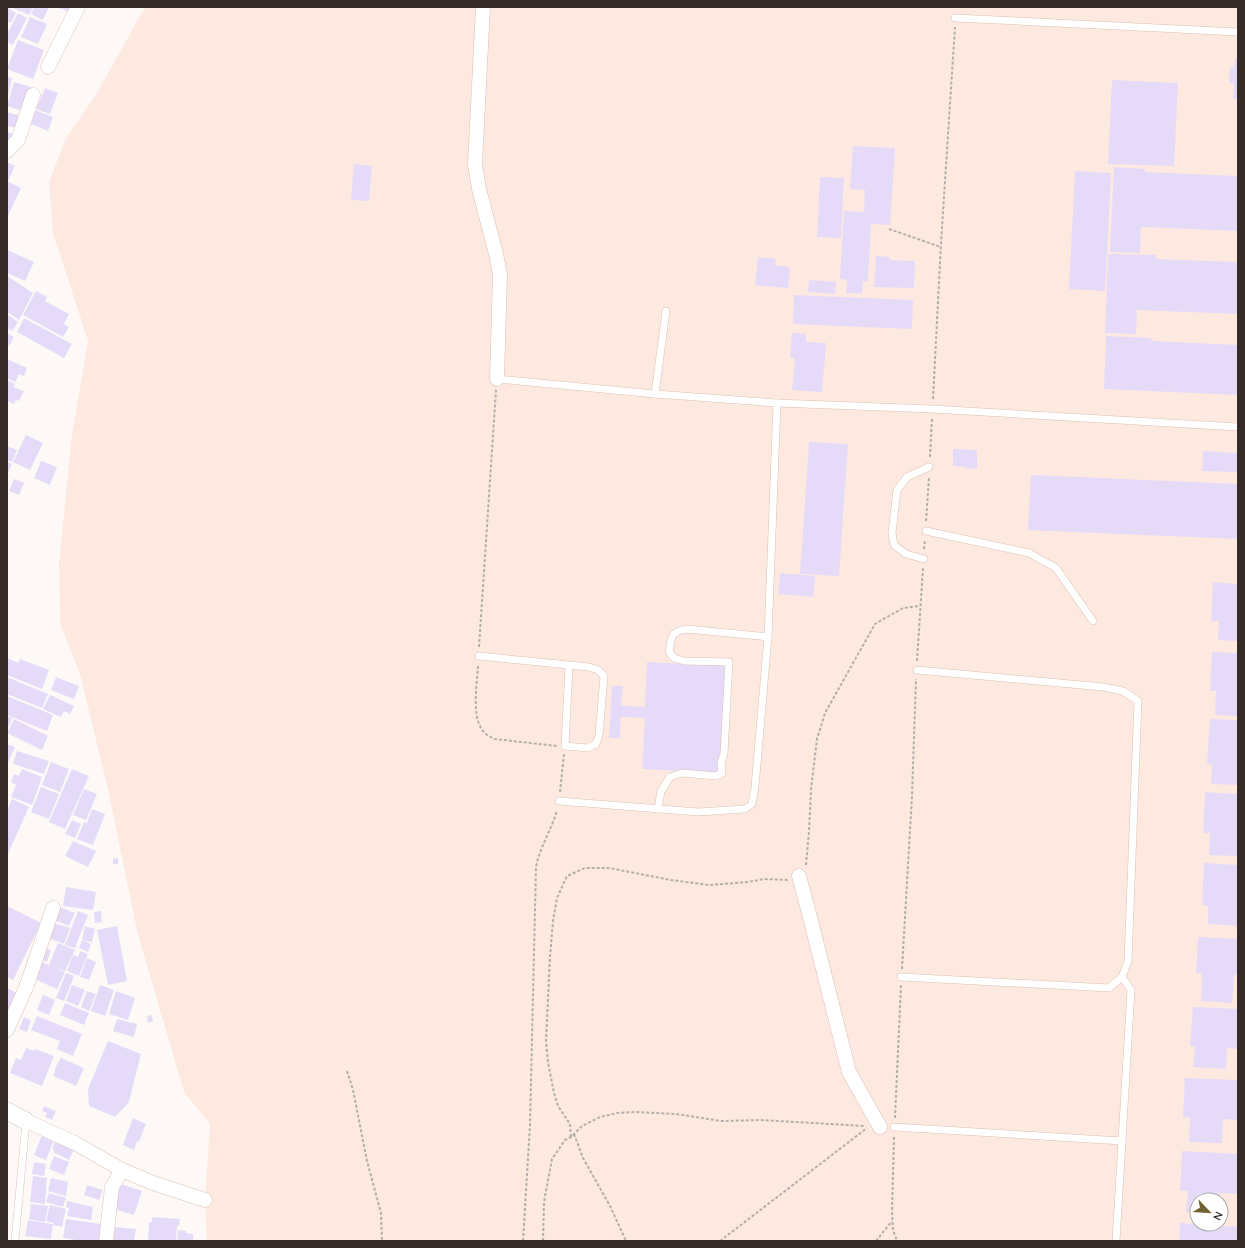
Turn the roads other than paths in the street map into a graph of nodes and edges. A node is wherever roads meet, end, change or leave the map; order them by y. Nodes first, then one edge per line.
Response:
1 (78, 7) edge
2 (483, 7) edge
3 (955, 18) road end
4 (1238, 32) edge
5 (48, 67) dead end
6 (33, 95) dead end
7 (7, 151) edge
8 (666, 311) dead end
9 (496, 379) joint
10 (656, 394) junction
11 (777, 403) junction
12 (1238, 427) edge
13 (929, 467) road end
14 (926, 531) road end
15 (924, 558) road end
16 (1093, 621) dead end
17 (768, 637) junction
18 (478, 656) road end
19 (569, 666) junction
20 (916, 670) road end
21 (560, 802) road end
22 (658, 809) junction
23 (799, 876) road end
24 (53, 908) dead end
25 (901, 977) road end
26 (1122, 977) junction
27 (7, 1030) edge
28 (7, 1111) edge
29 (26, 1121) junction
30 (880, 1127) dead end
31 (894, 1127) road end
32 (1122, 1140) junction
33 (122, 1170) junction
34 (205, 1200) dead end
35 (15, 1241) edge
36 (106, 1241) edge
37 (1116, 1241) edge

1 - 5 street
2 - 9 street
3 - 4 lane
6 - 7 street
8 - 10 lane
9 - 10 lane
10 - 11 lane
11 - 12 lane
11 - 17 lane
13 - 15 lane
14 - 16 lane
17 - 22 lane
17 - 22 lane
18 - 19 lane
19 - 19 lane
20 - 26 lane
21 - 22 lane
23 - 30 street
24 - 27 street
25 - 26 lane
26 - 32 lane
28 - 29 street
29 - 33 street
29 - 35 lane
31 - 32 lane
32 - 37 lane
33 - 34 street
33 - 36 street

